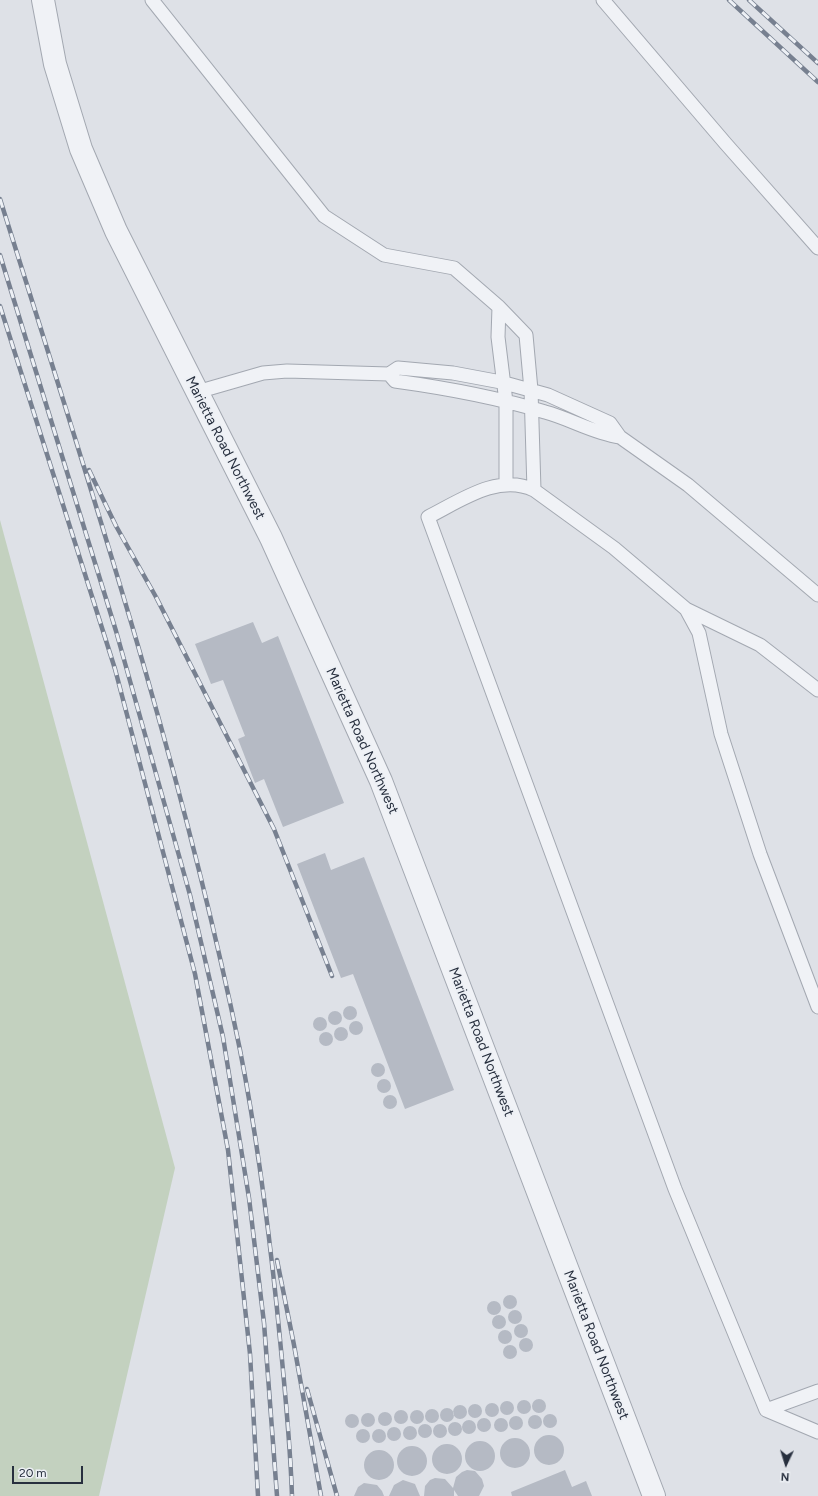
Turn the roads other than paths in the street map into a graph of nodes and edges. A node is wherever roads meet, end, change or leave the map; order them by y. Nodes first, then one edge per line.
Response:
1 (43, 0) edge
2 (152, 0) edge
3 (603, 0) edge
4 (818, 248) edge
5 (499, 307) junction
6 (389, 374) junction
7 (505, 383) junction
8 (531, 390) junction
9 (197, 392) junction
10 (506, 402) junction
11 (530, 408) junction
12 (620, 437) junction
13 (506, 486) junction
14 (534, 490) junction
15 (818, 595) edge
16 (686, 609) junction
17 (818, 690) edge
18 (818, 1006) edge
19 (818, 1391) edge
20 (766, 1410) junction
21 (818, 1432) edge
22 (654, 1496) edge

1 - 9 street, Marietta Road Northwest
2 - 5 lane
3 - 4 lane
5 - 7 lane
5 - 8 lane
6 - 7 lane
6 - 9 lane
6 - 10 lane
7 - 8 lane
7 - 10 lane
8 - 11 lane
8 - 12 lane
9 - 22 street, Marietta Road Northwest
10 - 11 lane
10 - 13 lane
11 - 12 lane
11 - 14 lane
12 - 15 lane
13 - 14 lane
13 - 20 lane
14 - 16 lane
16 - 17 lane
16 - 18 lane
19 - 20 lane
20 - 21 lane

